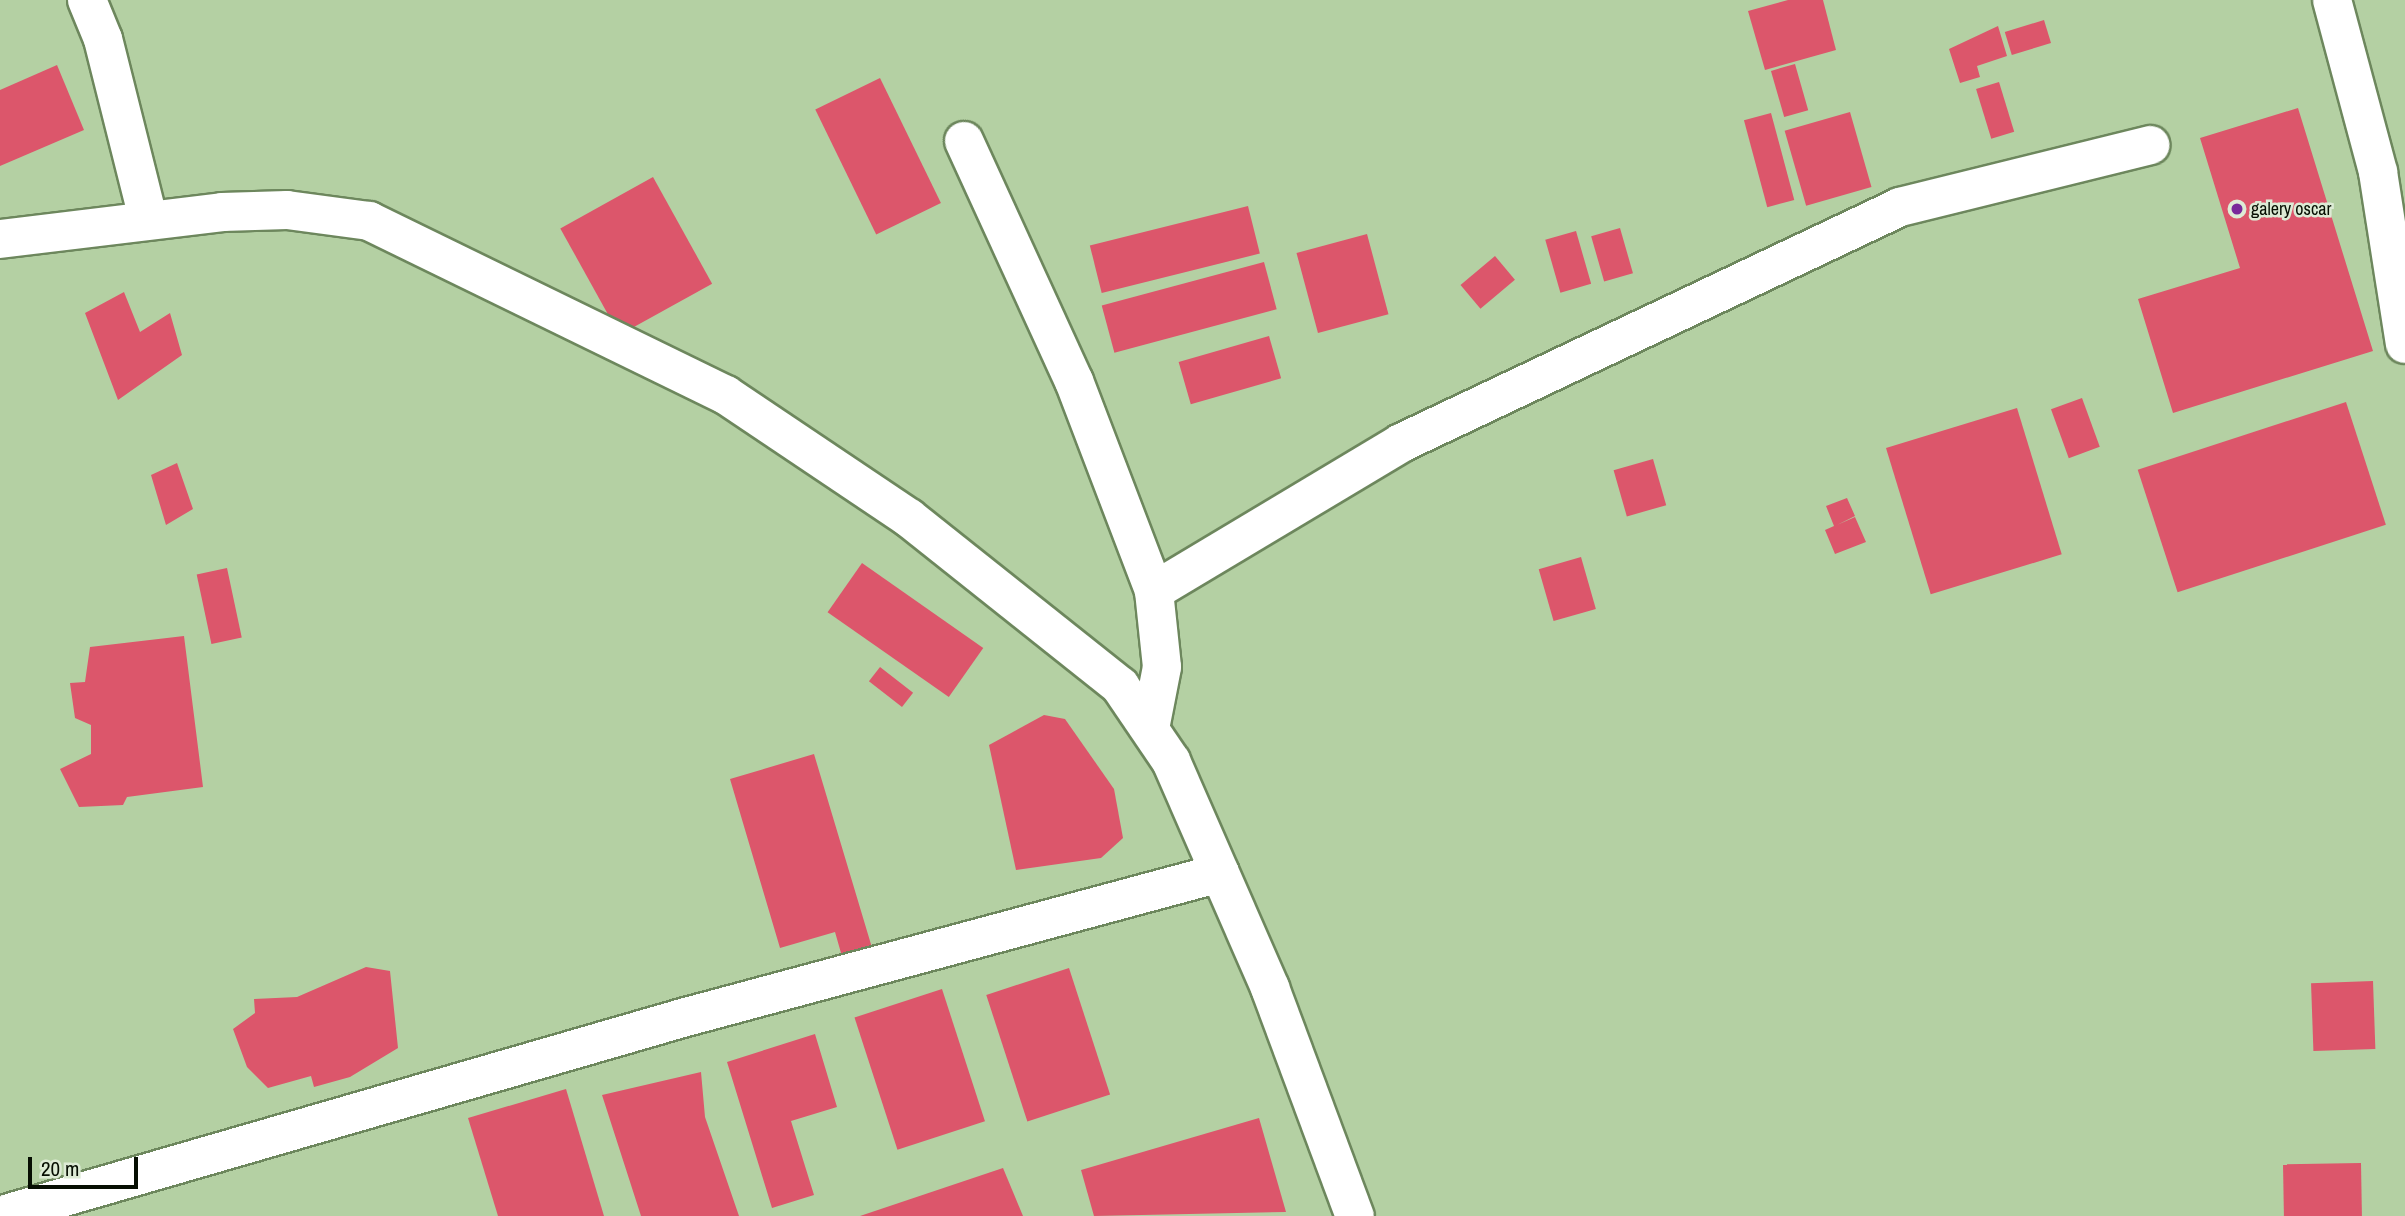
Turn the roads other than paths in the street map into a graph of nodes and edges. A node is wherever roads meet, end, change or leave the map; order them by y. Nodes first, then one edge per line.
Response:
1 (87, 0) edge
2 (2332, 0) edge
3 (964, 141) dead end
4 (2150, 145) dead end
5 (148, 218) junction
6 (0, 239) edge
7 (2405, 344) edge
8 (1154, 592) junction
9 (1150, 730) junction
10 (1220, 873) junction
11 (6, 1206) edge
12 (1355, 1216) edge

1 - 5 main road
2 - 7 main road
3 - 8 main road
4 - 8 main road
5 - 6 main road
5 - 9 main road
8 - 9 main road
9 - 10 main road
10 - 11 main road
10 - 12 main road

